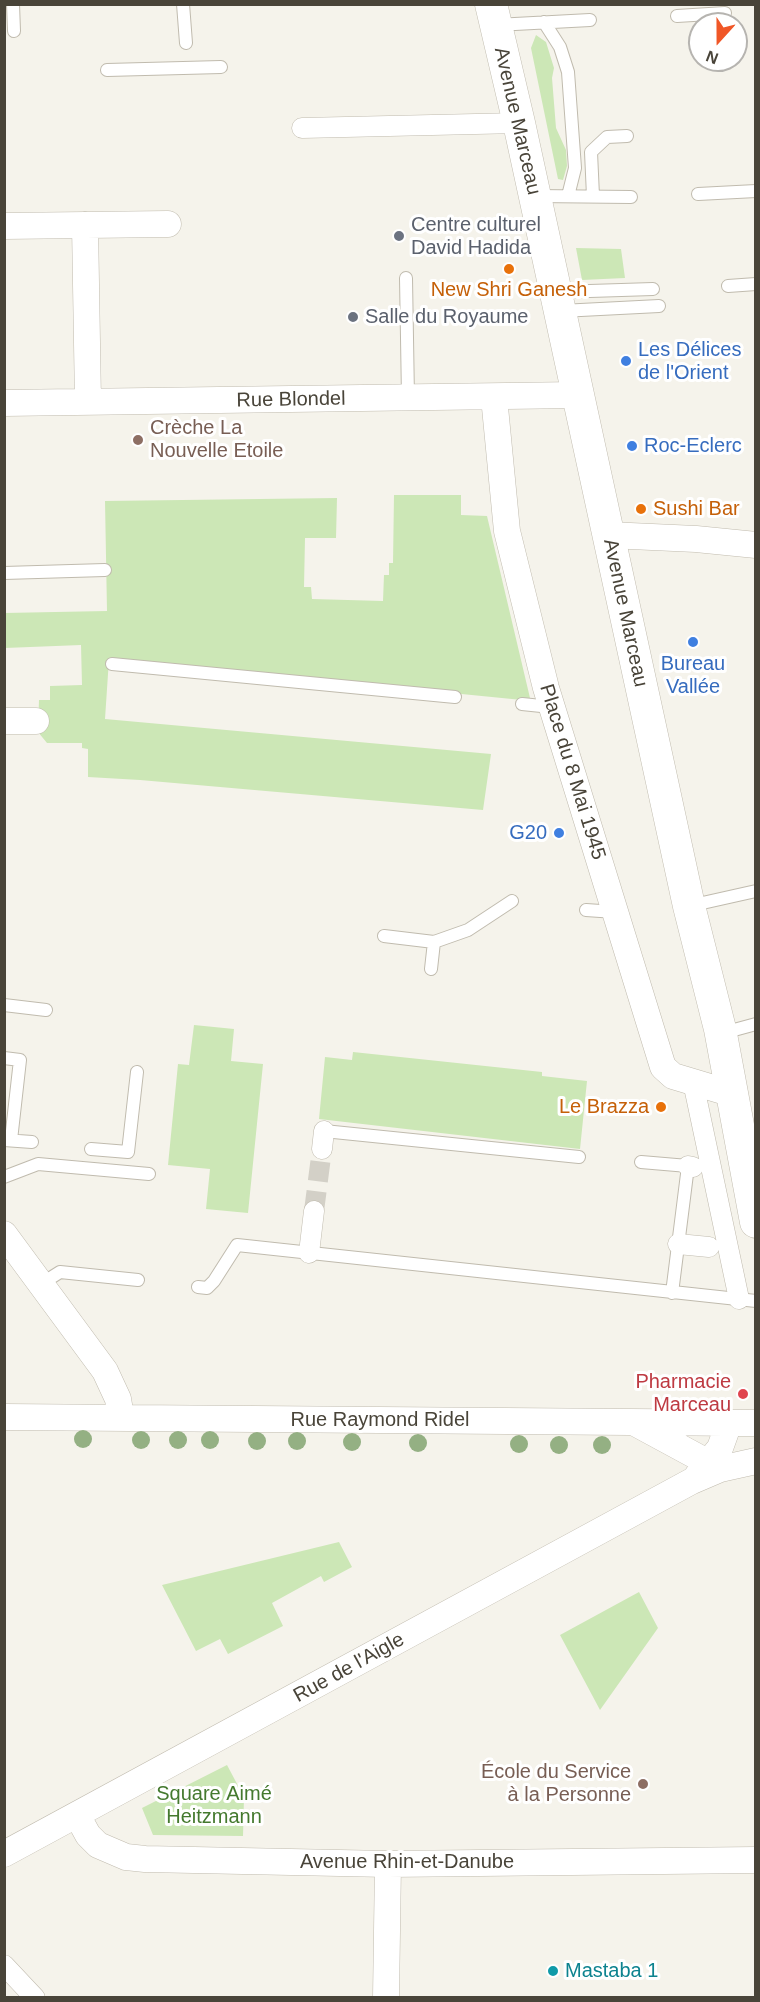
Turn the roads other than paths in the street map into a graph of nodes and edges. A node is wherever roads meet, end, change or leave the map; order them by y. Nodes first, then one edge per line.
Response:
1 (13, 4) edge
2 (183, 4) edge
3 (493, 15) edge
4 (688, 15) edge
5 (677, 16) dead end
6 (590, 20) dead end
7 (544, 22) junction
8 (14, 31) dead end
9 (186, 43) dead end
10 (221, 67) dead end
11 (107, 70) dead end
12 (519, 123) junction
13 (302, 129) dead end
14 (627, 136) dead end
15 (756, 191) edge
16 (698, 194) dead end
17 (534, 196) junction
18 (568, 196) junction
19 (593, 196) junction
20 (631, 196) dead end
21 (168, 224) dead end
22 (85, 225) junction
23 (4, 226) edge
24 (406, 279) dead end
25 (756, 285) edge
26 (728, 286) dead end
27 (653, 289) dead end
28 (556, 302) junction
29 (659, 306) dead end
30 (577, 395) junction
31 (494, 397) junction
32 (408, 398) junction
33 (88, 402) junction
34 (4, 403) edge
35 (608, 535) junction
36 (756, 545) edge
37 (105, 570) dead end
38 (4, 573) edge
39 (112, 664) dead end
40 (455, 697) dead end
41 (522, 704) dead end
42 (551, 707) junction
43 (4, 721) edge
44 (36, 721) dead end
45 (756, 891) edge
46 (512, 901) dead end
47 (689, 906) junction
48 (586, 910) dead end
49 (615, 912) junction
50 (384, 936) dead end
51 (434, 942) junction
52 (431, 969) dead end
53 (4, 1005) edge
54 (46, 1010) dead end
55 (756, 1024) edge
56 (720, 1029) junction
57 (4, 1058) edge
58 (137, 1072) dead end
59 (693, 1082) junction
60 (733, 1094) junction
61 (8, 1140) edge
62 (323, 1140) dead end
63 (32, 1142) dead end
64 (91, 1149) dead end
65 (579, 1157) dead end
66 (641, 1162) dead end
67 (699, 1167) junction
68 (149, 1174) dead end
69 (4, 1177) edge
70 (314, 1211) tunnel mouth
71 (756, 1222) edge
72 (4, 1234) edge
73 (678, 1244) junction
74 (720, 1249) junction
75 (309, 1253) junction
76 (138, 1280) dead end
77 (41, 1284) junction
78 (198, 1287) dead end
79 (672, 1293) junction
80 (747, 1300) edge
81 (4, 1417) edge
82 (121, 1417) junction
83 (632, 1422) junction
84 (756, 1423) edge
85 (729, 1424) junction
86 (756, 1461) edge
87 (707, 1471) junction
88 (77, 1815) junction
89 (4, 1854) edge
90 (756, 1860) edge
91 (388, 1864) junction
92 (4, 1965) edge
93 (34, 1998) edge
94 (386, 1998) edge

1 - 8 lane
2 - 9 lane
3 - 7 lane
3 - 12 street, Avenue Marceau
4 - 5 lane
6 - 7 lane
7 - 18 lane
10 - 11 lane
12 - 13 street
12 - 17 street, Avenue Marceau
14 - 19 lane
15 - 16 lane
17 - 18 lane
17 - 28 street, Avenue Marceau
18 - 19 lane
19 - 20 lane
21 - 22 street
22 - 23 street
22 - 33 street
24 - 32 lane
25 - 26 lane
27 - 28 lane
28 - 29 lane
28 - 30 street, Avenue Marceau
30 - 31 street, Rue Blondel
30 - 35 street, Avenue Marceau
31 - 32 street, Rue Blondel
31 - 42 street, Place du 8 Mai 1945
32 - 33 street, Rue Blondel
33 - 34 street, Rue Blondel
35 - 36 street
35 - 47 street, Avenue Marceau
37 - 38 lane
39 - 40 lane
41 - 42 lane
42 - 49 street, Place du 8 Mai 1945
43 - 44 street
45 - 47 lane
46 - 51 lane
47 - 56 street, Avenue Marceau
48 - 49 lane
49 - 59 street, Place du 8 Mai 1945
50 - 51 lane
51 - 52 lane
53 - 54 lane
55 - 56 lane
56 - 60 street, Avenue Marceau
57 - 61 lane
58 - 64 lane
59 - 60 street, Place du 8 Mai 1945
59 - 67 street
60 - 71 street, Avenue Marceau
61 - 63 lane
62 - 65 lane
66 - 67 lane
67 - 73 lane
67 - 74 street
68 - 69 lane
70 - 75 street
72 - 77 street
73 - 74 street
73 - 79 lane
74 - 80 street
75 - 78 lane
75 - 79 lane
76 - 77 lane
77 - 82 street
79 - 80 lane
81 - 82 street, Rue Raymond Ridel
82 - 83 street, Rue Raymond Ridel
83 - 85 street, Rue Raymond Ridel
83 - 87 street
84 - 85 street, Rue Raymond Ridel
85 - 87 street, Rue de l'Aigle
86 - 87 street, Rue de l'Aigle
87 - 88 street, Rue de l'Aigle
88 - 89 street, Rue de l'Aigle
88 - 91 street, Avenue Rhin-et-Danube
90 - 91 street, Avenue Rhin-et-Danube
91 - 94 street
92 - 93 street

